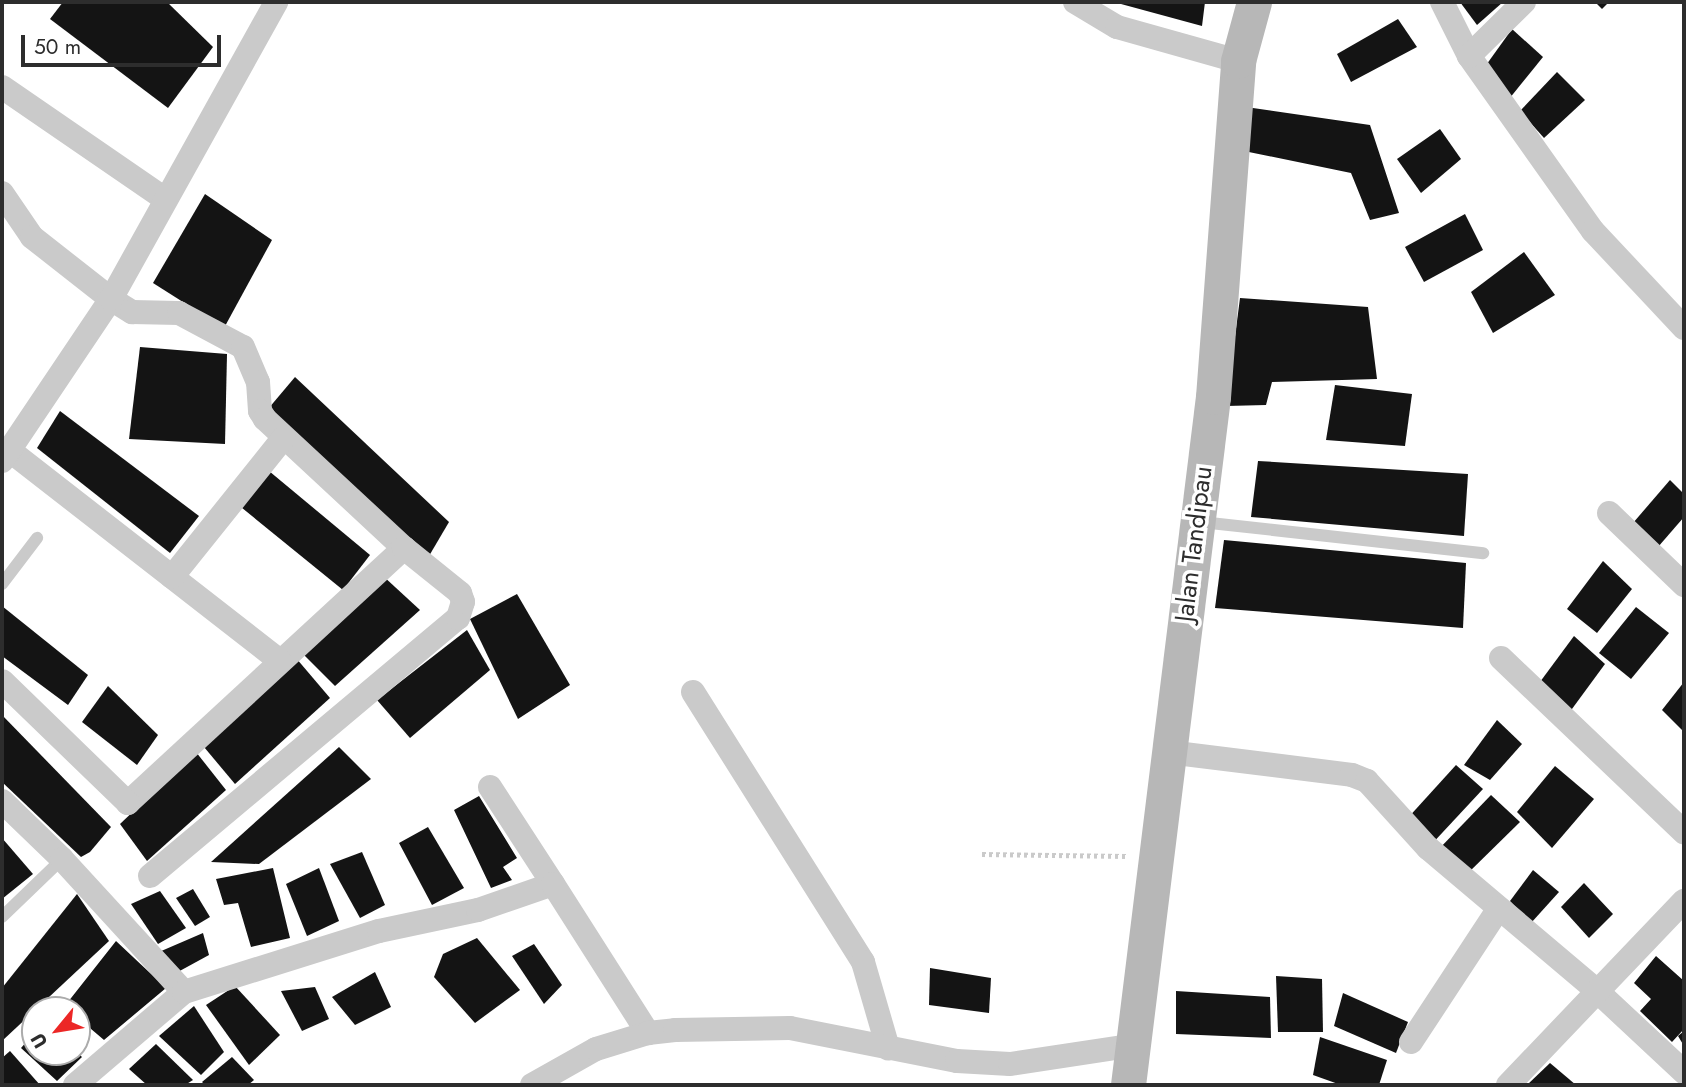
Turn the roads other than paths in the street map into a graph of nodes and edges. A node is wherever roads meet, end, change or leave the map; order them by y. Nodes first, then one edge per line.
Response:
1 (276, 2) edge
2 (1075, 2) edge
3 (1254, 2) edge
4 (1442, 2) edge
5 (1524, 2) edge
6 (1469, 56) junction
7 (1238, 61) junction
8 (2, 87) edge
9 (2, 193) edge
10 (165, 199) junction
11 (111, 299) junction
12 (1684, 328) edge
13 (284, 437) junction
14 (5, 456) edge
15 (1609, 513) dead end
16 (1197, 521) junction
17 (37, 538) dead end
18 (404, 548) junction
19 (1483, 553) dead end
20 (172, 577) junction
21 (2, 584) edge
22 (1684, 585) edge
23 (1501, 658) dead end
24 (280, 661) junction
25 (2, 681) edge
26 (693, 692) dead end
27 (1168, 752) junction
28 (490, 787) dead end
29 (2, 801) edge
30 (1684, 832) edge
31 (62, 859) junction
32 (150, 876) dead end
33 (553, 884) junction
34 (1684, 901) edge
35 (1499, 908) junction
36 (2, 916) edge
37 (1597, 991) junction
38 (184, 992) junction
39 (648, 1033) junction
40 (1412, 1042) dead end
41 (888, 1048) junction
42 (1132, 1065) edge
43 (1684, 1072) edge
44 (75, 1085) edge
45 (532, 1085) edge
46 (1508, 1085) edge

1 - 10 street
2 - 7 street
3 - 7 street, Jalan Tandipau
4 - 6 street
5 - 6 street
6 - 12 street
7 - 16 street, Jalan Tandipau
8 - 10 street
9 - 11 street
10 - 11 street
11 - 13 street
11 - 14 street
13 - 18 street
13 - 20 street
14 - 20 street
15 - 22 street
16 - 19 lane
16 - 27 street, Jalan Tandipau
17 - 21 lane
18 - 24 street
18 - 32 street
20 - 24 street
23 - 30 street
24 - 25 street
26 - 41 street
27 - 35 street
27 - 42 street, Jalan Tandipau
28 - 33 street
29 - 31 street
31 - 36 lane
31 - 38 street
33 - 38 street
33 - 39 street
34 - 37 street
35 - 37 street
35 - 40 street
37 - 43 street
37 - 46 street
38 - 44 street
39 - 41 street
39 - 45 street
41 - 42 street

